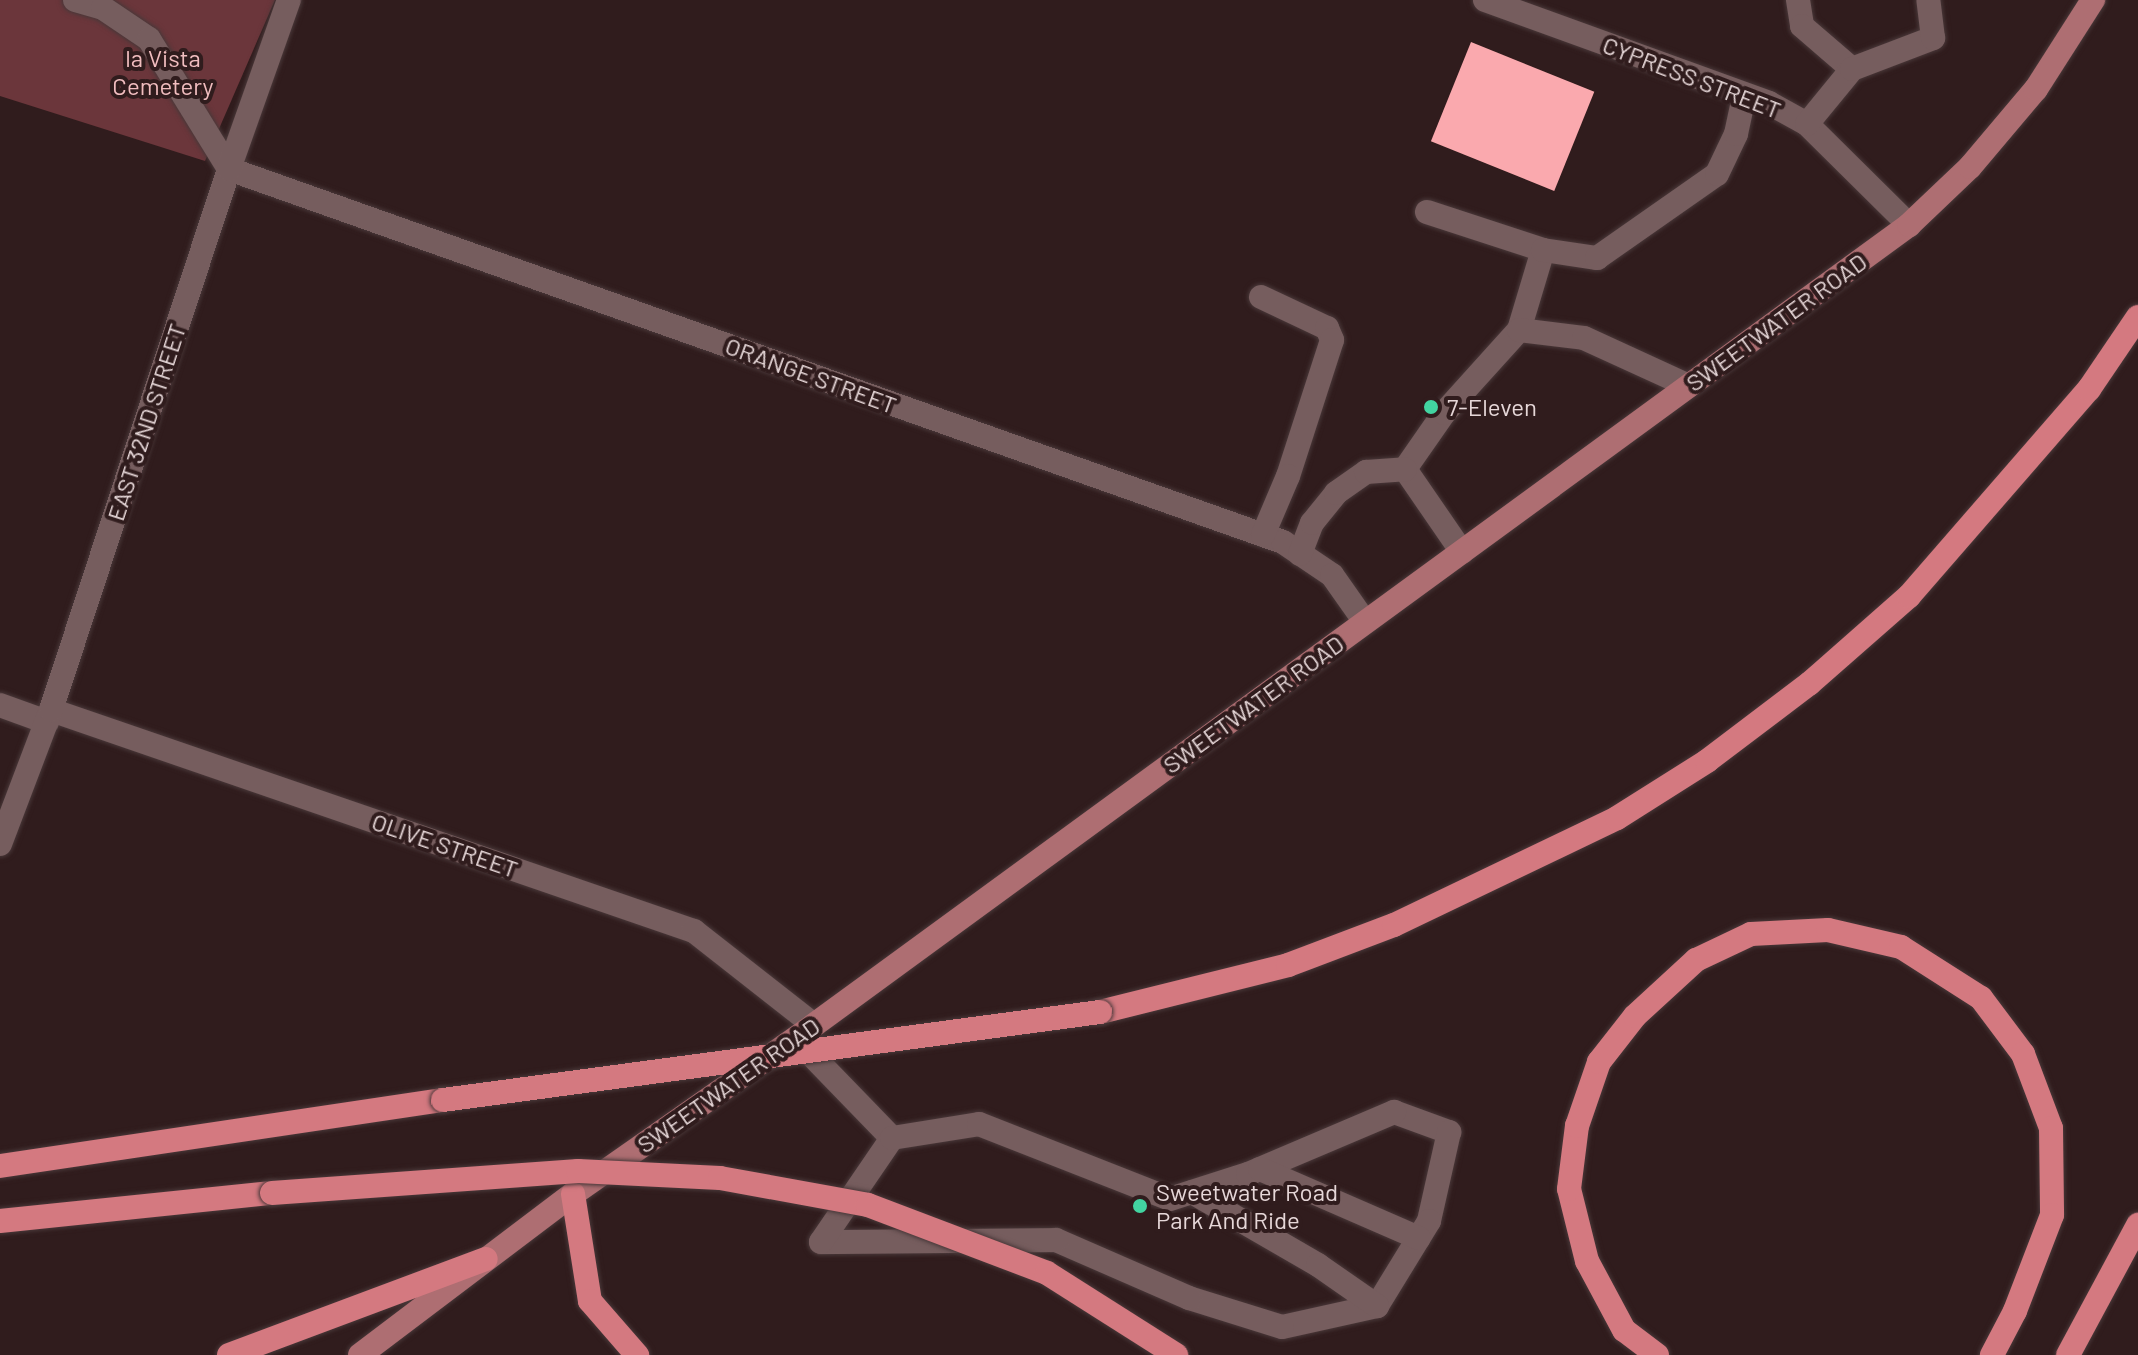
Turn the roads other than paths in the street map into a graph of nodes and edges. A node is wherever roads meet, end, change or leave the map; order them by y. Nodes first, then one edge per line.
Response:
1 (75, 0) edge
2 (289, 0) edge
3 (1485, 0) edge
4 (1798, 0) edge
5 (1928, 0) edge
6 (2093, 0) edge
7 (1852, 69) junction
8 (1744, 95) junction
9 (1807, 124) junction
10 (229, 169) junction
11 (1427, 212) dead end
12 (1909, 225) junction
13 (1543, 250) junction
14 (1261, 297) dead end
15 (2138, 317) edge
16 (1519, 330) junction
17 (1689, 386) junction
18 (1405, 469) junction
19 (1263, 535) junction
20 (1462, 552) junction
21 (1300, 554) junction
22 (1365, 622) junction
23 (0, 705) edge
24 (49, 716) junction
25 (0, 844) edge
26 (805, 1032) junction
27 (892, 1138) junction
28 (0, 1166) edge
29 (1260, 1169) junction
30 (1192, 1192) junction
31 (573, 1194) junction
32 (0, 1221) edge
33 (2138, 1225) edge
34 (1419, 1238) junction
35 (486, 1259) junction
36 (1377, 1306) junction
37 (229, 1355) edge
38 (360, 1355) edge
39 (637, 1355) edge
40 (1176, 1355) edge
41 (1657, 1355) edge
42 (1992, 1355) edge
43 (2068, 1355) edge

1 - 10 street
2 - 10 street, EAST 32ND STREET
3 - 8 street, CYPRESS STREET
4 - 7 street
5 - 7 street
6 - 12 main road, SWEETWATER ROAD
7 - 9 street
8 - 9 street, CYPRESS STREET
8 - 13 street
9 - 12 street, CYPRESS STREET
10 - 19 street, ORANGE STREET
10 - 24 street, EAST 32ND STREET
11 - 13 street
12 - 17 main road, SWEETWATER ROAD
13 - 16 street
14 - 19 street
15 - 28 highway, bridge
16 - 17 street
16 - 18 street
17 - 20 main road, SWEETWATER ROAD
18 - 20 street
18 - 21 street
19 - 21 street, ORANGE STREET
20 - 22 main road, SWEETWATER ROAD
21 - 22 street, ORANGE STREET
22 - 26 main road, SWEETWATER ROAD
23 - 24 street, OLIVE STREET
24 - 25 street, EAST 32ND STREET
24 - 26 street, OLIVE STREET
26 - 27 street, OLIVE STREET
26 - 31 main road, SWEETWATER ROAD
27 - 30 street
27 - 36 street
29 - 30 street
29 - 34 street
29 - 34 street
30 - 36 street
31 - 35 main road, SWEETWATER ROAD
31 - 39 highway
32 - 40 highway, bridge
33 - 43 highway
34 - 36 street
35 - 37 highway
35 - 38 main road, SWEETWATER ROAD
41 - 42 highway

